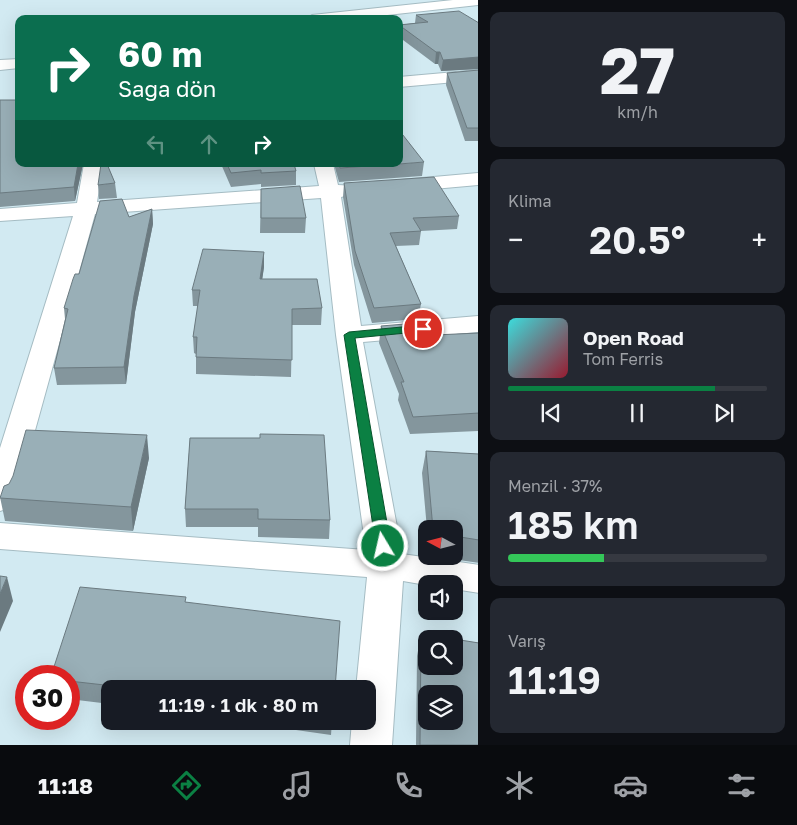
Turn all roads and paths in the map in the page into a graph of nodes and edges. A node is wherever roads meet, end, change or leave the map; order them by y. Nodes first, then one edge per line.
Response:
1 (478, 1) edge
2 (478, 10) edge
3 (349, 15) edge
4 (403, 19) edge
5 (15, 51) edge
6 (0, 53) edge
7 (15, 63) edge
8 (0, 65) edge
9 (478, 76) edge
10 (403, 82) edge
11 (93, 167) edge
12 (327, 178) edge
13 (478, 179) edge
14 (86, 209) junction
15 (0, 215) edge
16 (478, 324) edge
17 (349, 335) junction
18 (0, 499) edge
19 (0, 536) edge
20 (386, 565) junction
21 (478, 579) edge
22 (371, 745) edge

1 - 3 main road
2 - 4 main road
5 - 6 main road
7 - 8 main road
9 - 10 main road
11 - 14 main road
12 - 13 main road
12 - 14 main road
12 - 17 main road
14 - 15 main road
14 - 18 main road
16 - 17 main road
17 - 20 main road
19 - 20 main road
20 - 21 main road
20 - 22 main road

